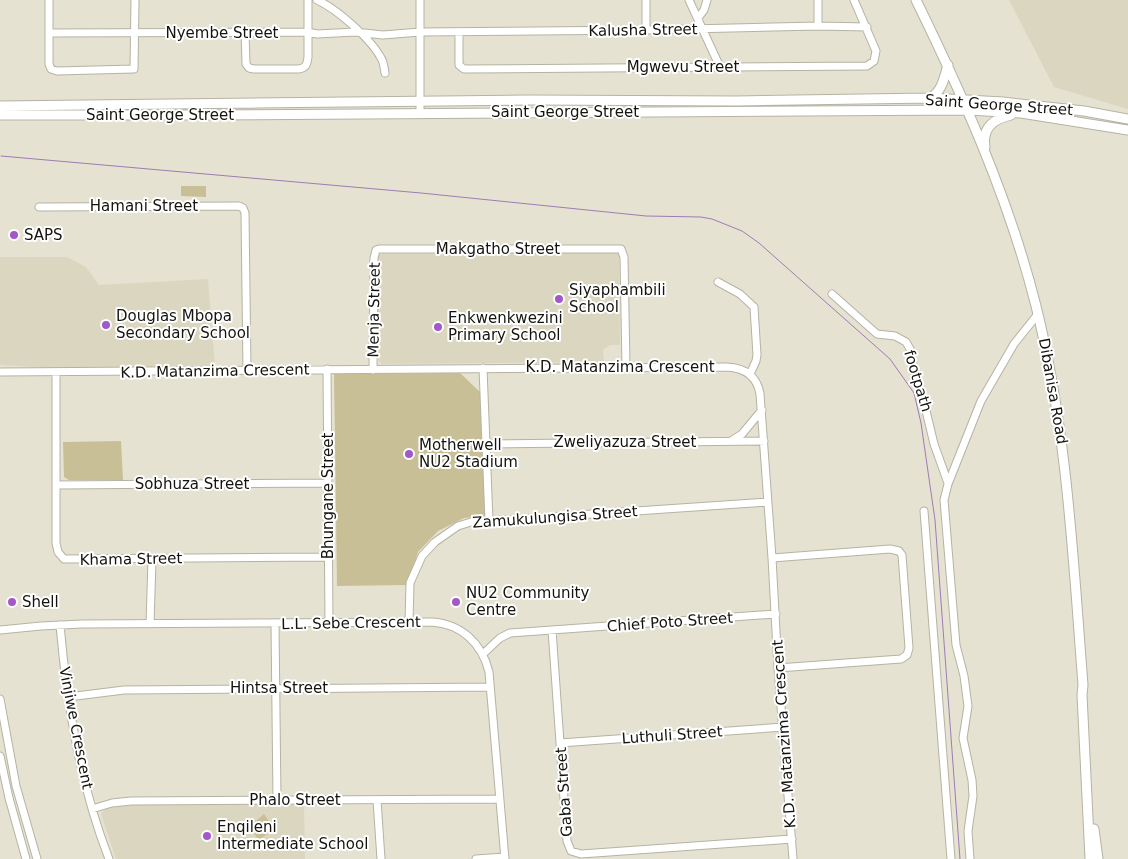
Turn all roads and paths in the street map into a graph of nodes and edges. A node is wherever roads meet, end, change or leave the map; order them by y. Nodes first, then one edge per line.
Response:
1 (49, 0) edge
2 (135, 0) edge
3 (308, 0) edge
4 (318, 0) edge
5 (420, 0) edge
6 (646, 0) edge
7 (689, 0) edge
8 (707, 0) edge
9 (818, 0) edge
10 (854, 0) edge
11 (916, 0) edge
12 (698, 18) junction
13 (818, 26) junction
14 (867, 27) junction
15 (704, 29) junction
16 (646, 30) junction
17 (245, 32) junction
18 (308, 32) junction
19 (420, 32) junction
20 (459, 32) junction
21 (49, 33) junction
22 (135, 33) junction
23 (360, 33) junction
24 (948, 66) junction
25 (720, 67) junction
26 (385, 73) dead end
27 (930, 98) junction
28 (963, 99) junction
29 (420, 101) junction
30 (0, 106) edge
31 (967, 110) junction
32 (420, 113) junction
33 (1021, 113) junction
34 (0, 115) edge
35 (1128, 119) edge
36 (1128, 130) edge
37 (986, 156) junction
38 (39, 207) dead end
39 (376, 250) joint
40 (718, 282) dead end
41 (832, 294) dead end
42 (1038, 314) junction
43 (626, 367) junction
44 (483, 368) junction
45 (327, 370) junction
46 (373, 370) junction
47 (247, 371) junction
48 (0, 372) edge
49 (56, 372) junction
50 (750, 374) junction
51 (762, 410) junction
52 (764, 441) junction
53 (731, 442) junction
54 (486, 444) junction
55 (328, 483) junction
56 (948, 484) junction
57 (56, 485) junction
58 (768, 502) junction
59 (924, 511) dead end
60 (490, 521) junction
61 (328, 557) junction
62 (772, 558) junction
63 (152, 560) junction
64 (776, 614) junction
65 (409, 622) junction
66 (329, 623) junction
67 (150, 624) junction
68 (275, 624) junction
69 (60, 625) junction
70 (0, 630) edge
71 (552, 630) junction
72 (483, 654) junction
73 (778, 668) junction
74 (1082, 685) junction
75 (490, 687) junction
76 (276, 688) junction
77 (68, 697) junction
78 (0, 699) edge
79 (784, 727) junction
80 (560, 743) junction
81 (0, 756) edge
82 (499, 799) junction
83 (277, 800) junction
84 (377, 800) junction
85 (92, 809) junction
86 (792, 838) junction
87 (505, 858) edge
88 (26, 859) edge
89 (38, 859) edge
90 (109, 859) edge
91 (381, 859) edge
92 (476, 859) edge
93 (793, 859) edge
94 (951, 859) edge
95 (970, 859) edge
96 (1090, 859) edge
97 (1098, 859) edge

1 - 21 street
2 - 22 street
3 - 18 street
4 - 23 street
5 - 19 street
6 - 16 street
7 - 12 street
8 - 12 street
9 - 13 street
10 - 14 street, Mgwevu Street
11 - 24 main road, Dibanisa Road
12 - 15 street
13 - 14 street, Kalusha Street
13 - 15 street, Kalusha Street
14 - 25 street, Mgwevu Street
15 - 16 street, Kalusha Street
15 - 25 street
16 - 20 street, Kalusha Street
17 - 18 street, Nyembe Street
17 - 18 street
17 - 22 street, Nyembe Street
18 - 23 street, Nyembe Street
19 - 20 street, Kalusha Street
19 - 23 street, Kalusha Street
19 - 29 street
20 - 25 street, Mgwevu Street
21 - 22 street, Nyembe Street
21 - 22 street
23 - 26 street
24 - 27 main road
24 - 28 main road, Dibanisa Road
27 - 28 main road, Saint George Street
27 - 29 main road, Saint George Street
28 - 31 main road, Dibanisa Road
28 - 35 main road, Saint George Street
29 - 30 main road, Saint George Street
29 - 32 street
31 - 32 main road, Saint George Street
31 - 33 main road, Saint George Street
31 - 37 main road, Dibanisa Road
32 - 34 main road, Saint George Street
33 - 36 main road, Saint George Street
33 - 37 main road
37 - 42 main road, Dibanisa Road
38 - 47 street, Hamani Street
39 - 43 street, Makgatho Street
39 - 46 street, Menja Street
40 - 50 street
41 - 56 street, footpath
42 - 56 street
42 - 74 main road, Dibanisa Road
43 - 44 street, K.D. Matanzima Crescent
43 - 50 street, K.D. Matanzima Crescent
44 - 46 street, K.D. Matanzima Crescent
44 - 54 street
45 - 46 street, K.D. Matanzima Crescent
45 - 47 street, K.D. Matanzima Crescent
45 - 55 street, Bhungane Street
47 - 49 street, K.D. Matanzima Crescent
48 - 49 street, K.D. Matanzima Crescent
49 - 57 street, Khama Street
50 - 51 street, K.D. Matanzima Crescent
51 - 52 street, K.D. Matanzima Crescent
51 - 53 street
52 - 53 street, Zweliyazuza Street
52 - 58 street, K.D. Matanzima Crescent
53 - 54 street, Zweliyazuza Street
54 - 60 street
55 - 57 street, Sobhuza Street
55 - 61 street, Bhungane Street
56 - 95 street
57 - 63 street, Khama Street
58 - 60 street, Zamukulungisa Street
58 - 62 street, K.D. Matanzima Crescent
59 - 94 street
60 - 65 street, Zamukulungisa Street
61 - 63 street, Khama Street
61 - 66 street, Bhungane Street
62 - 64 street, K.D. Matanzima Crescent
62 - 73 street
63 - 67 street
64 - 71 street, Chief Poto Street
64 - 73 street, K.D. Matanzima Crescent
65 - 66 street, L.L. Sebe Crescent
65 - 72 street, L.L. Sebe Crescent
66 - 68 street, L.L. Sebe Crescent
67 - 68 street, L.L. Sebe Crescent
67 - 69 street, L.L. Sebe Crescent
68 - 76 street
69 - 70 street, L.L. Sebe Crescent
69 - 77 street, Vinjiwe Crescent
71 - 72 street, Chief Poto Street
71 - 80 street, Gaba Street
72 - 75 street, L.L. Sebe Crescent
73 - 79 street, K.D. Matanzima Crescent
74 - 96 main road, Dibanisa Road
74 - 97 main road, Dibanisa Road
75 - 76 street, Hintsa Street
75 - 82 street, L.L. Sebe Crescent
76 - 77 street, Hintsa Street
76 - 83 street
77 - 85 street, Vinjiwe Crescent
78 - 89 street
79 - 80 street, Luthuli Street
79 - 86 street, K.D. Matanzima Crescent
80 - 86 street, Gaba Street
81 - 88 street
82 - 84 street, Phalo Street
82 - 87 street, L.L. Sebe Crescent
83 - 84 street, Phalo Street
83 - 85 street, Phalo Street
84 - 91 street
85 - 90 street, Vinjiwe Crescent
86 - 93 street, K.D. Matanzima Crescent
87 - 92 street

